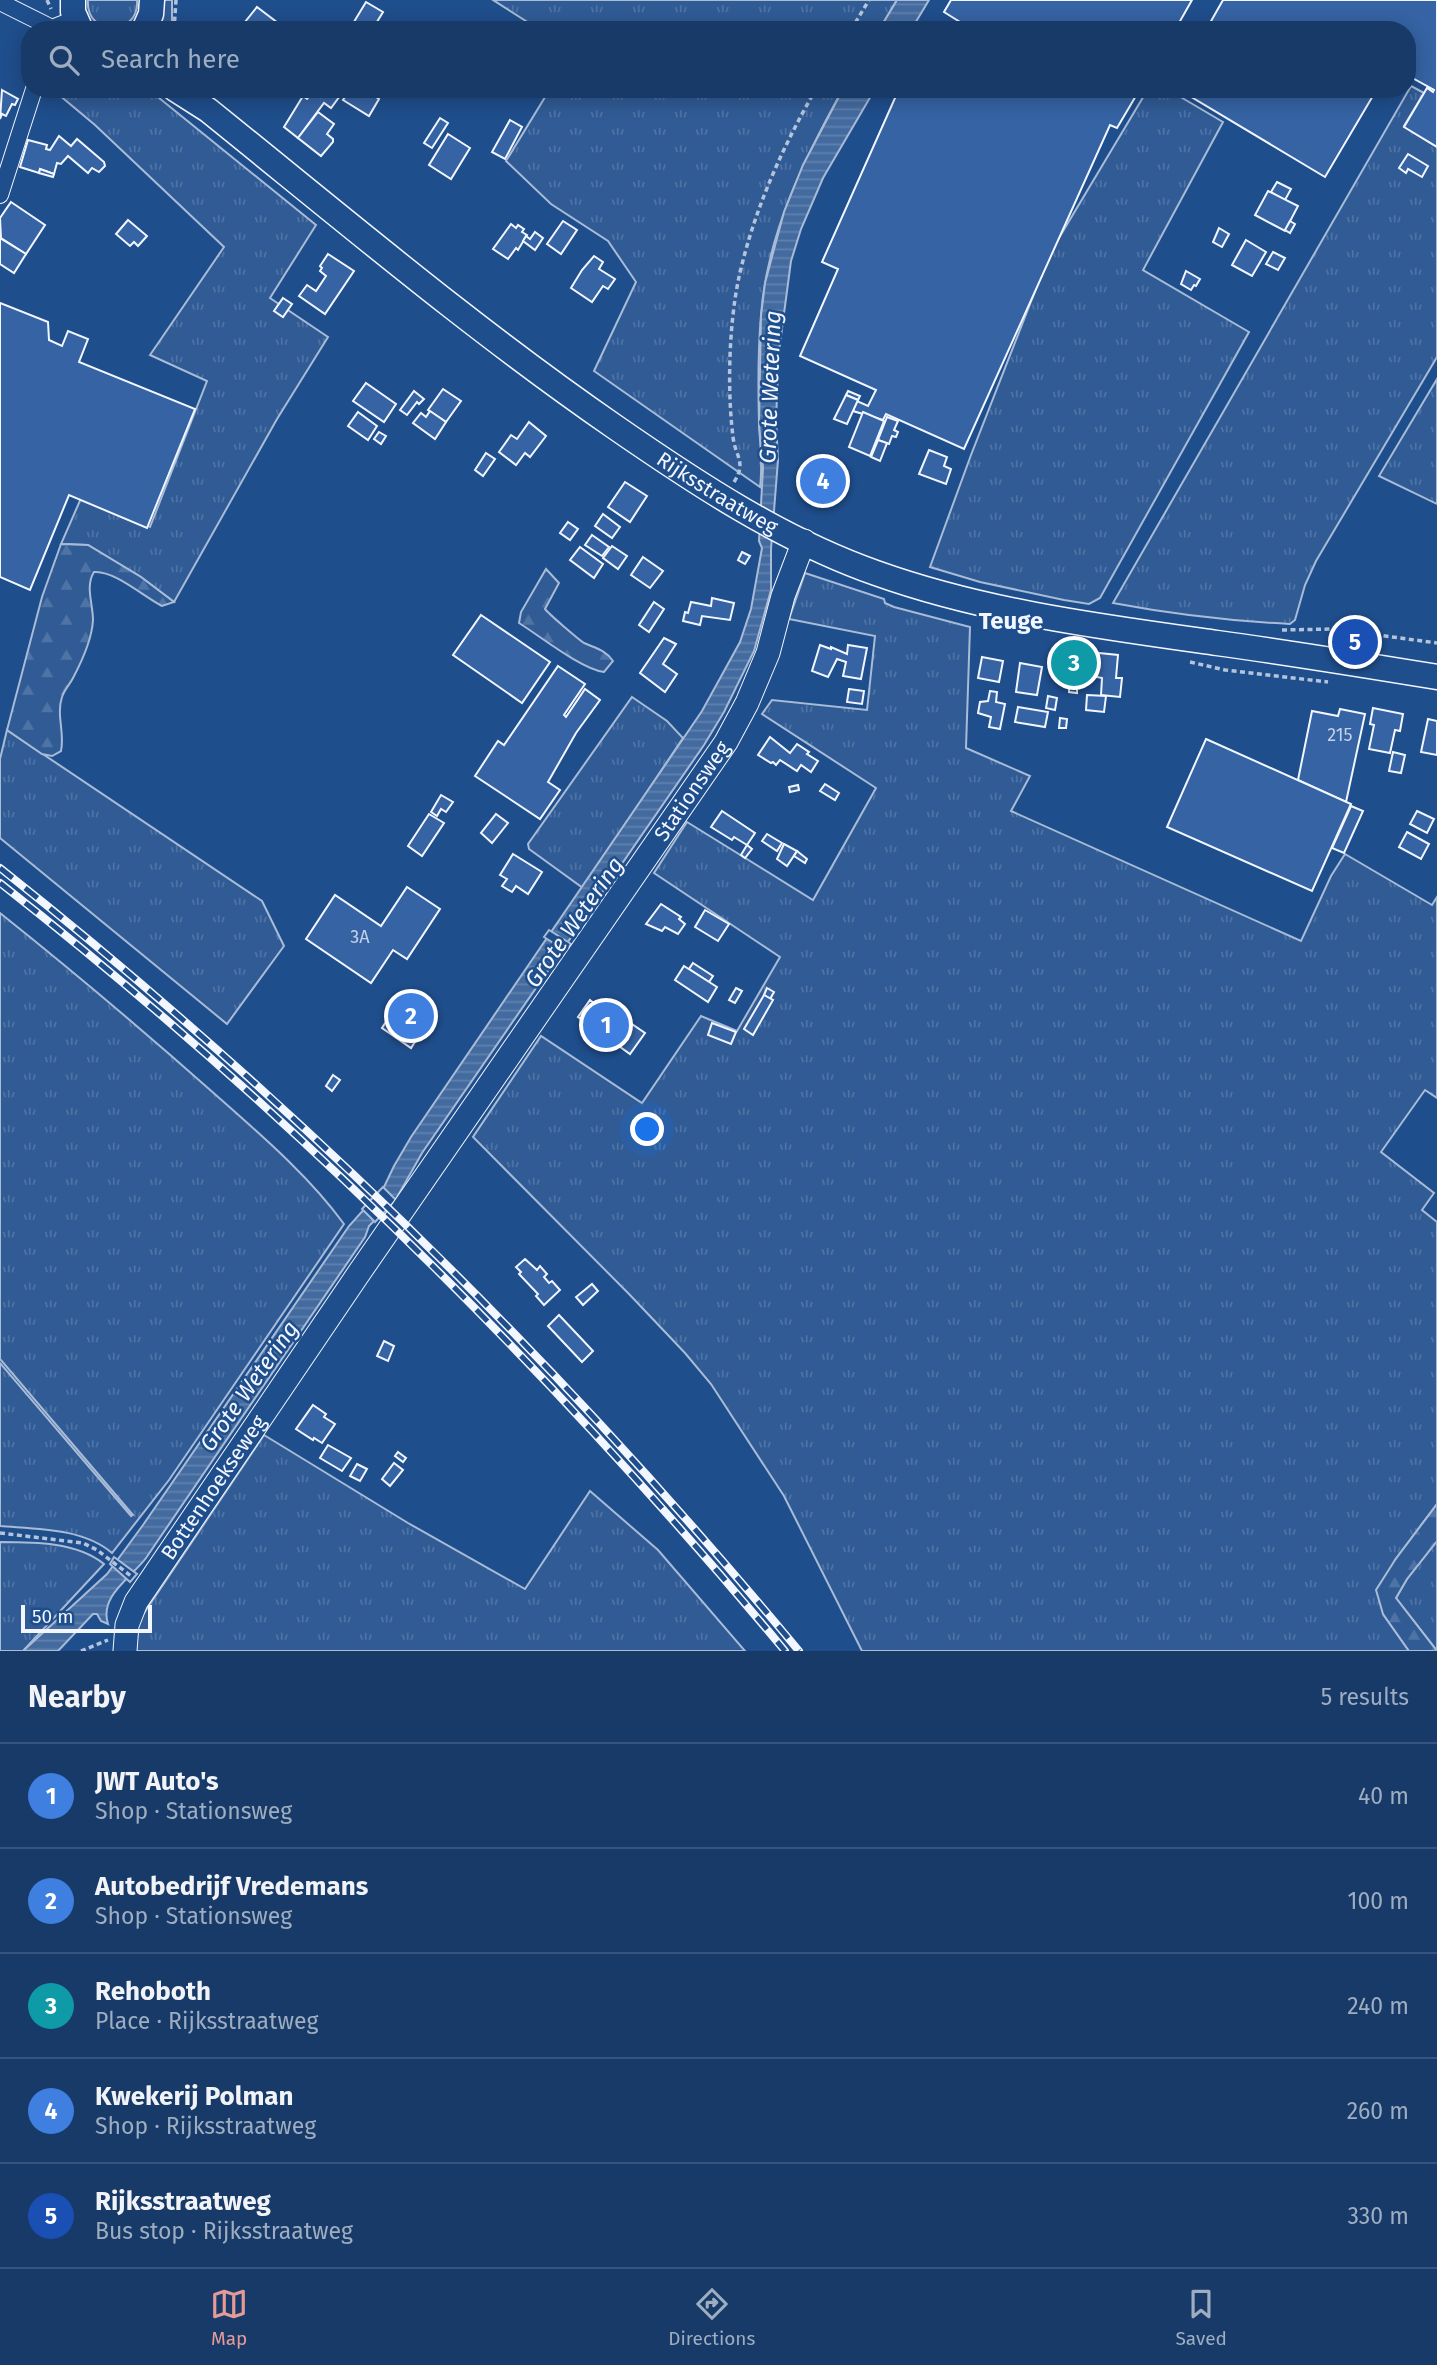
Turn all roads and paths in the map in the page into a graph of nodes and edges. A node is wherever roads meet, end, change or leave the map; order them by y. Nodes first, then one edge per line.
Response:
1 (176, 0) edge
2 (869, 0) edge
3 (0, 2) edge
4 (68, 16) edge
5 (175, 21) edge
6 (856, 21) edge
7 (31, 98) edge
8 (189, 98) edge
9 (199, 98) edge
10 (811, 98) edge
11 (208, 110) junction
12 (0, 195) edge
13 (724, 477) dead end
14 (793, 536) junction
15 (1272, 630) dead end
16 (1437, 643) edge
17 (1326, 659) junction
18 (1437, 665) edge
19 (1437, 677) edge
20 (391, 1226) joint
21 (0, 1533) edge
22 (134, 1578) dead end
23 (125, 1644) edge
24 (81, 1651) edge

1 - 5 path
2 - 6 path
3 - 4 street
7 - 12 street
8 - 11 main road, Rijksstraatweg
9 - 11 main road, Rijksstraatweg
10 - 13 path, Rijksstraatweg
11 - 14 main road, Rijksstraatweg
14 - 17 main road, Rijksstraatweg
14 - 20 street, Stationsweg
15 - 16 path
17 - 18 main road, Rijksstraatweg
17 - 19 main road, Rijksstraatweg
20 - 23 street, Bottenhoekseweg
21 - 22 path
23 - 24 path

